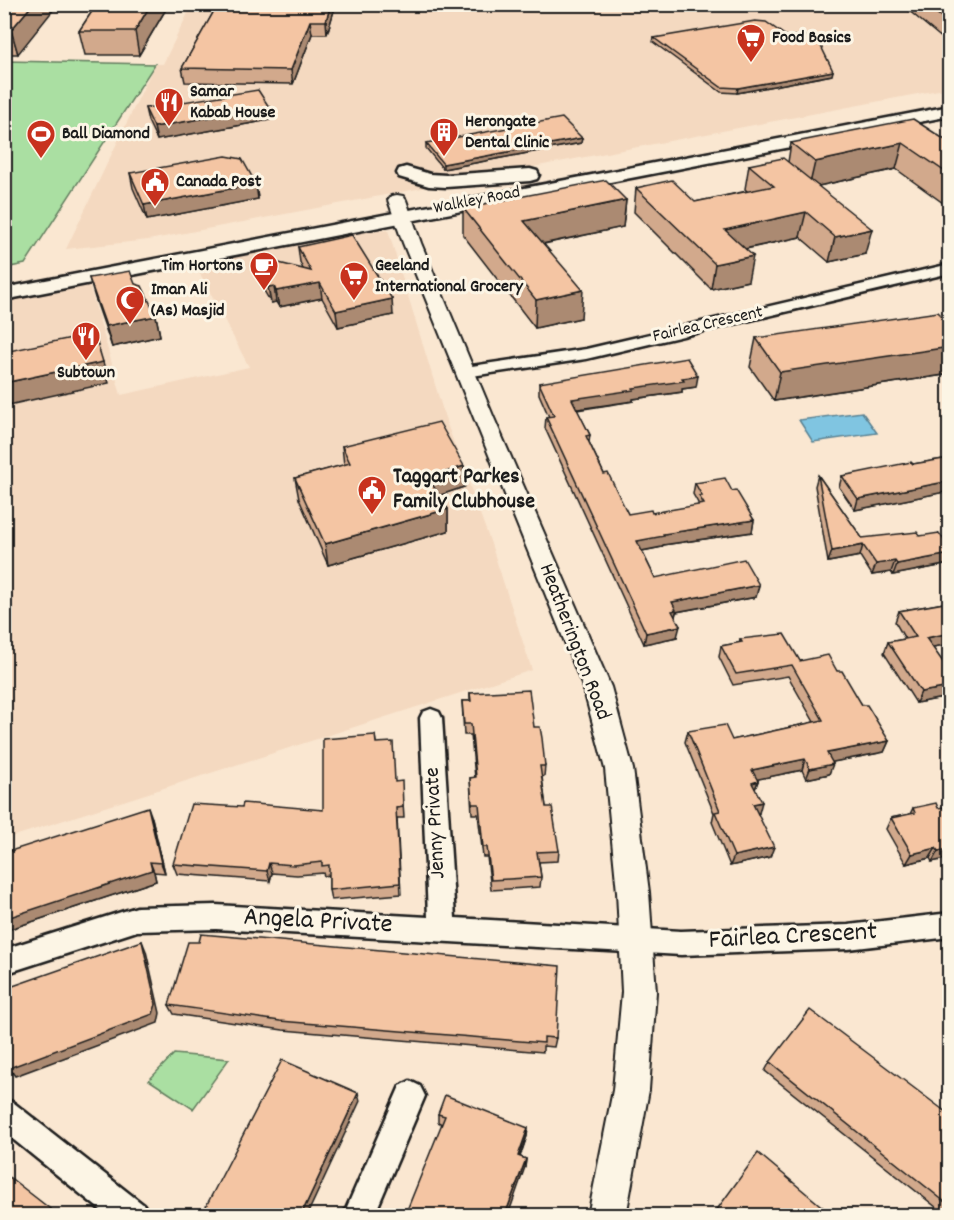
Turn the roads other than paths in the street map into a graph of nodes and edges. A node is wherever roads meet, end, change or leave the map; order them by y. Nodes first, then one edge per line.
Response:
1 (950, 97) edge
2 (950, 111) edge
3 (406, 173) dead end
4 (530, 175) junction
5 (400, 208) junction
6 (950, 268) edge
7 (4, 276) edge
8 (4, 294) edge
9 (465, 372) junction
10 (430, 718) dead end
11 (950, 925) edge
12 (442, 928) junction
13 (637, 940) junction
14 (4, 962) edge
15 (410, 1096) dead end
16 (4, 1113) edge
17 (133, 1215) edge
18 (358, 1215) edge
19 (607, 1215) edge

1 - 4 main road, Walkley Road
2 - 5 main road, Walkley Road
3 - 4 main road
4 - 5 main road, Walkley Road
5 - 7 main road, Walkley Road
5 - 8 main road, Walkley Road
5 - 9 street, Heatherington Road
6 - 9 street, Fairlea Crescent
9 - 13 street, Heatherington Road
10 - 12 street, Jenny Private
11 - 13 street, Fairlea Crescent
12 - 13 street, Angela Private
12 - 14 street, Angela Private
13 - 19 street, Heatherington Road
15 - 18 street
16 - 17 street

